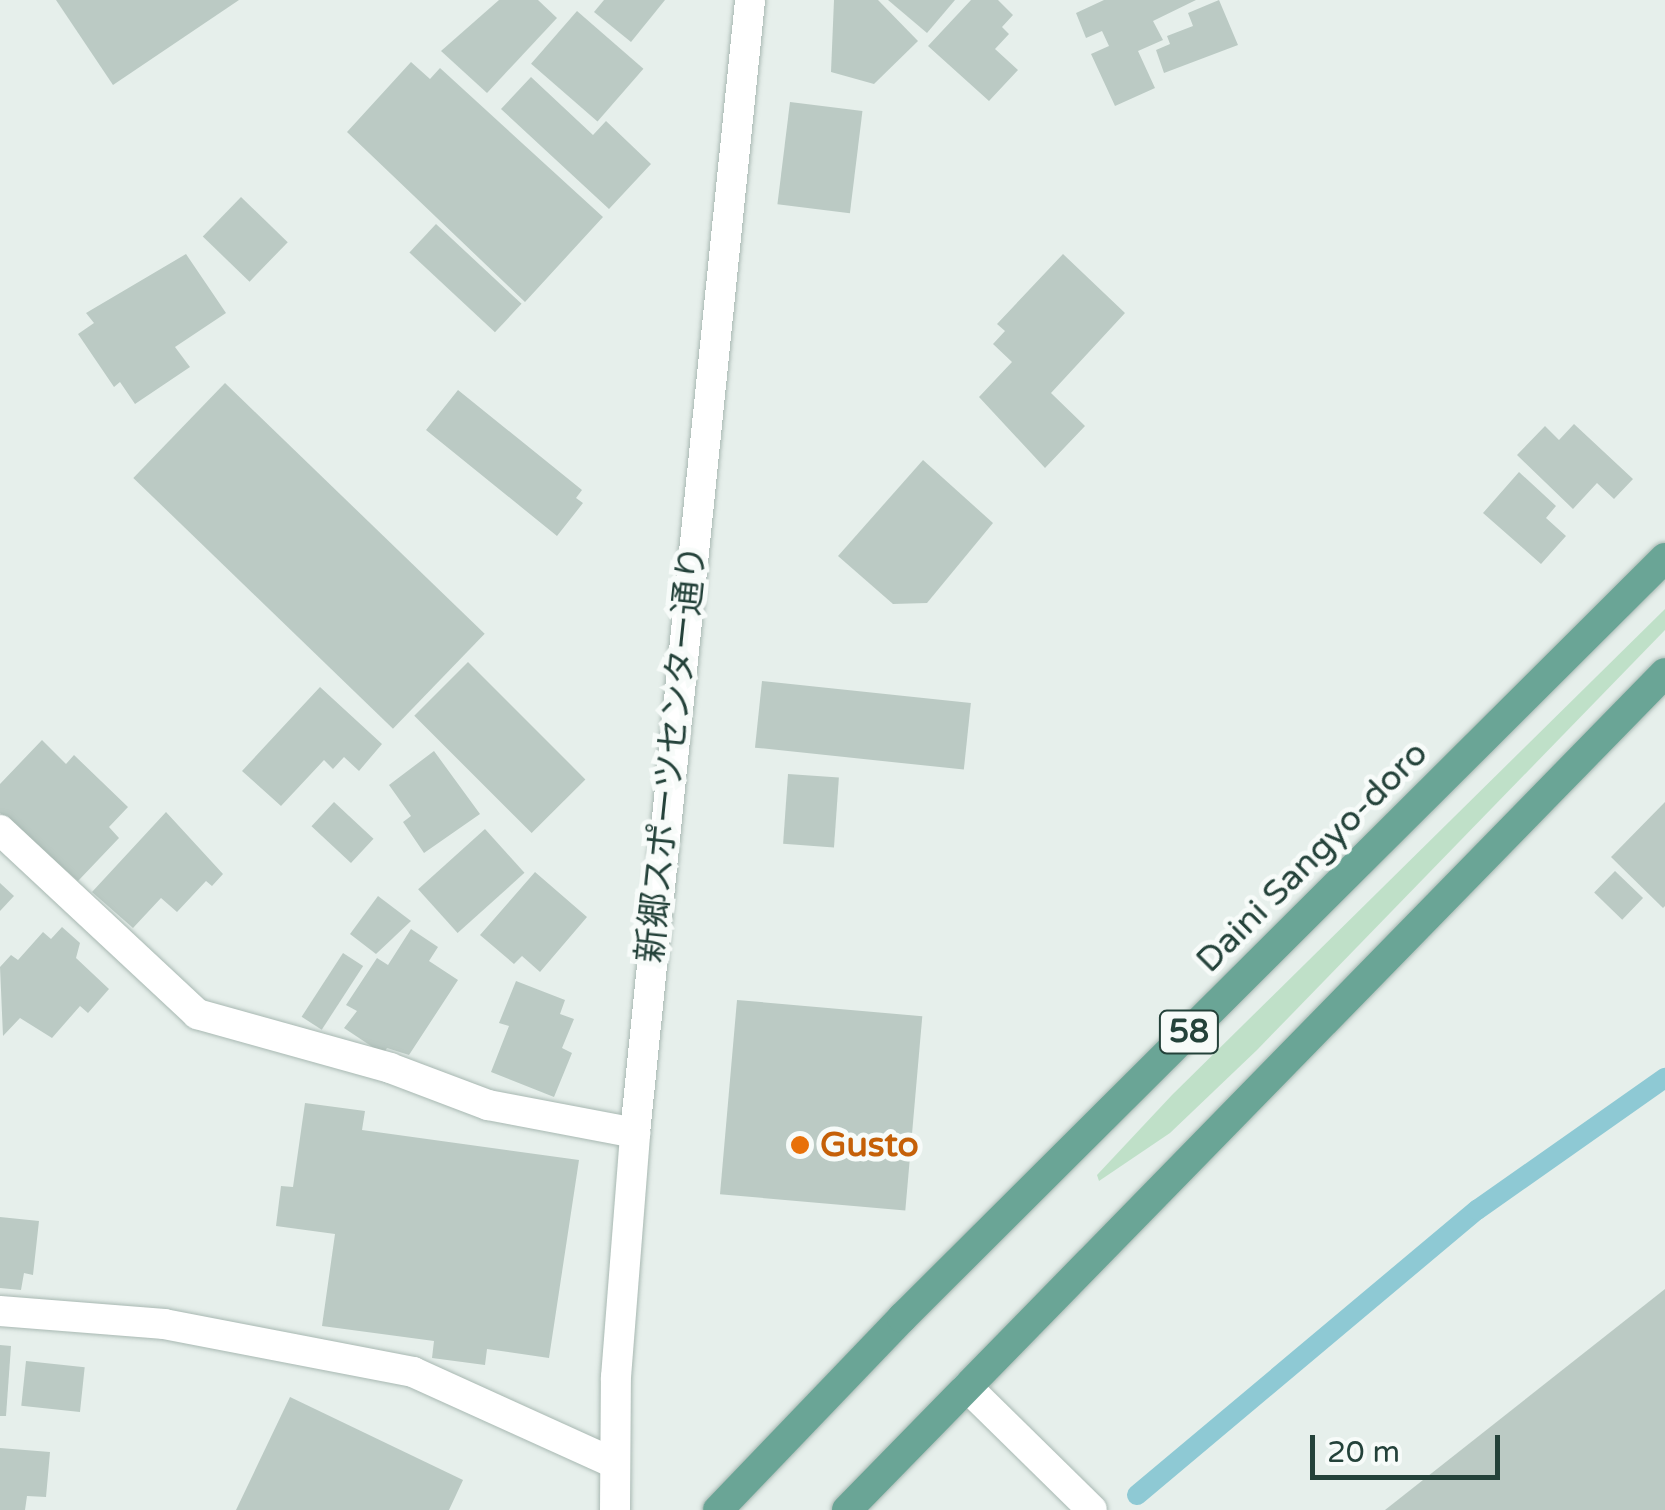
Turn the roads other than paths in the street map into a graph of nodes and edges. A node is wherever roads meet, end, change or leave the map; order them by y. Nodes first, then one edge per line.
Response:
1 (750, 0) edge
2 (1665, 558) edge
3 (1665, 673) edge
4 (0, 830) edge
5 (635, 1133) junction
6 (0, 1311) edge
7 (968, 1387) junction
8 (611, 1462) junction
9 (614, 1510) edge
10 (718, 1510) edge
11 (847, 1510) edge
12 (1092, 1510) edge

1 - 5 street, 新郷スポーツセンター通り
2 - 10 main road, Daini Sangyo-doro / 58
3 - 7 main road, 58
4 - 5 street
5 - 8 street, 新郷スポーツセンター通り
6 - 8 street
7 - 11 main road, 58
7 - 12 street
8 - 9 street, 新郷スポーツセンター通り

